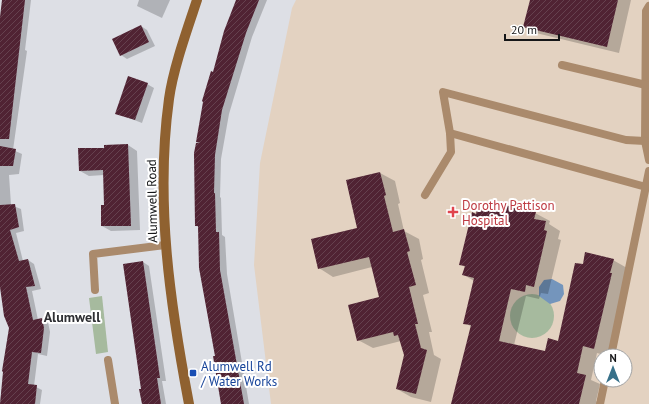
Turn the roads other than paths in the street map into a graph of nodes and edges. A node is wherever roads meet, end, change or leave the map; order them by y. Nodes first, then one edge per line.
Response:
1 (197, 0) edge
2 (649, 6) edge
3 (562, 65) dead end
4 (646, 85) junction
5 (450, 133) junction
6 (645, 141) junction
7 (649, 160) edge
8 (649, 171) edge
9 (646, 187) junction
10 (426, 195) dead end
11 (165, 245) junction
12 (95, 290) dead end
13 (612, 348) edge
14 (108, 360) dead end
15 (603, 388) edge
16 (115, 404) edge
17 (190, 404) edge
18 (600, 404) edge

1 - 11 street, Alumwell Road
2 - 4 lane
3 - 4 lane
4 - 6 lane
5 - 6 lane
5 - 9 lane
5 - 10 lane
6 - 7 lane
8 - 9 lane
9 - 13 lane
11 - 12 lane
11 - 17 street, Alumwell Road
14 - 16 lane
15 - 18 lane

